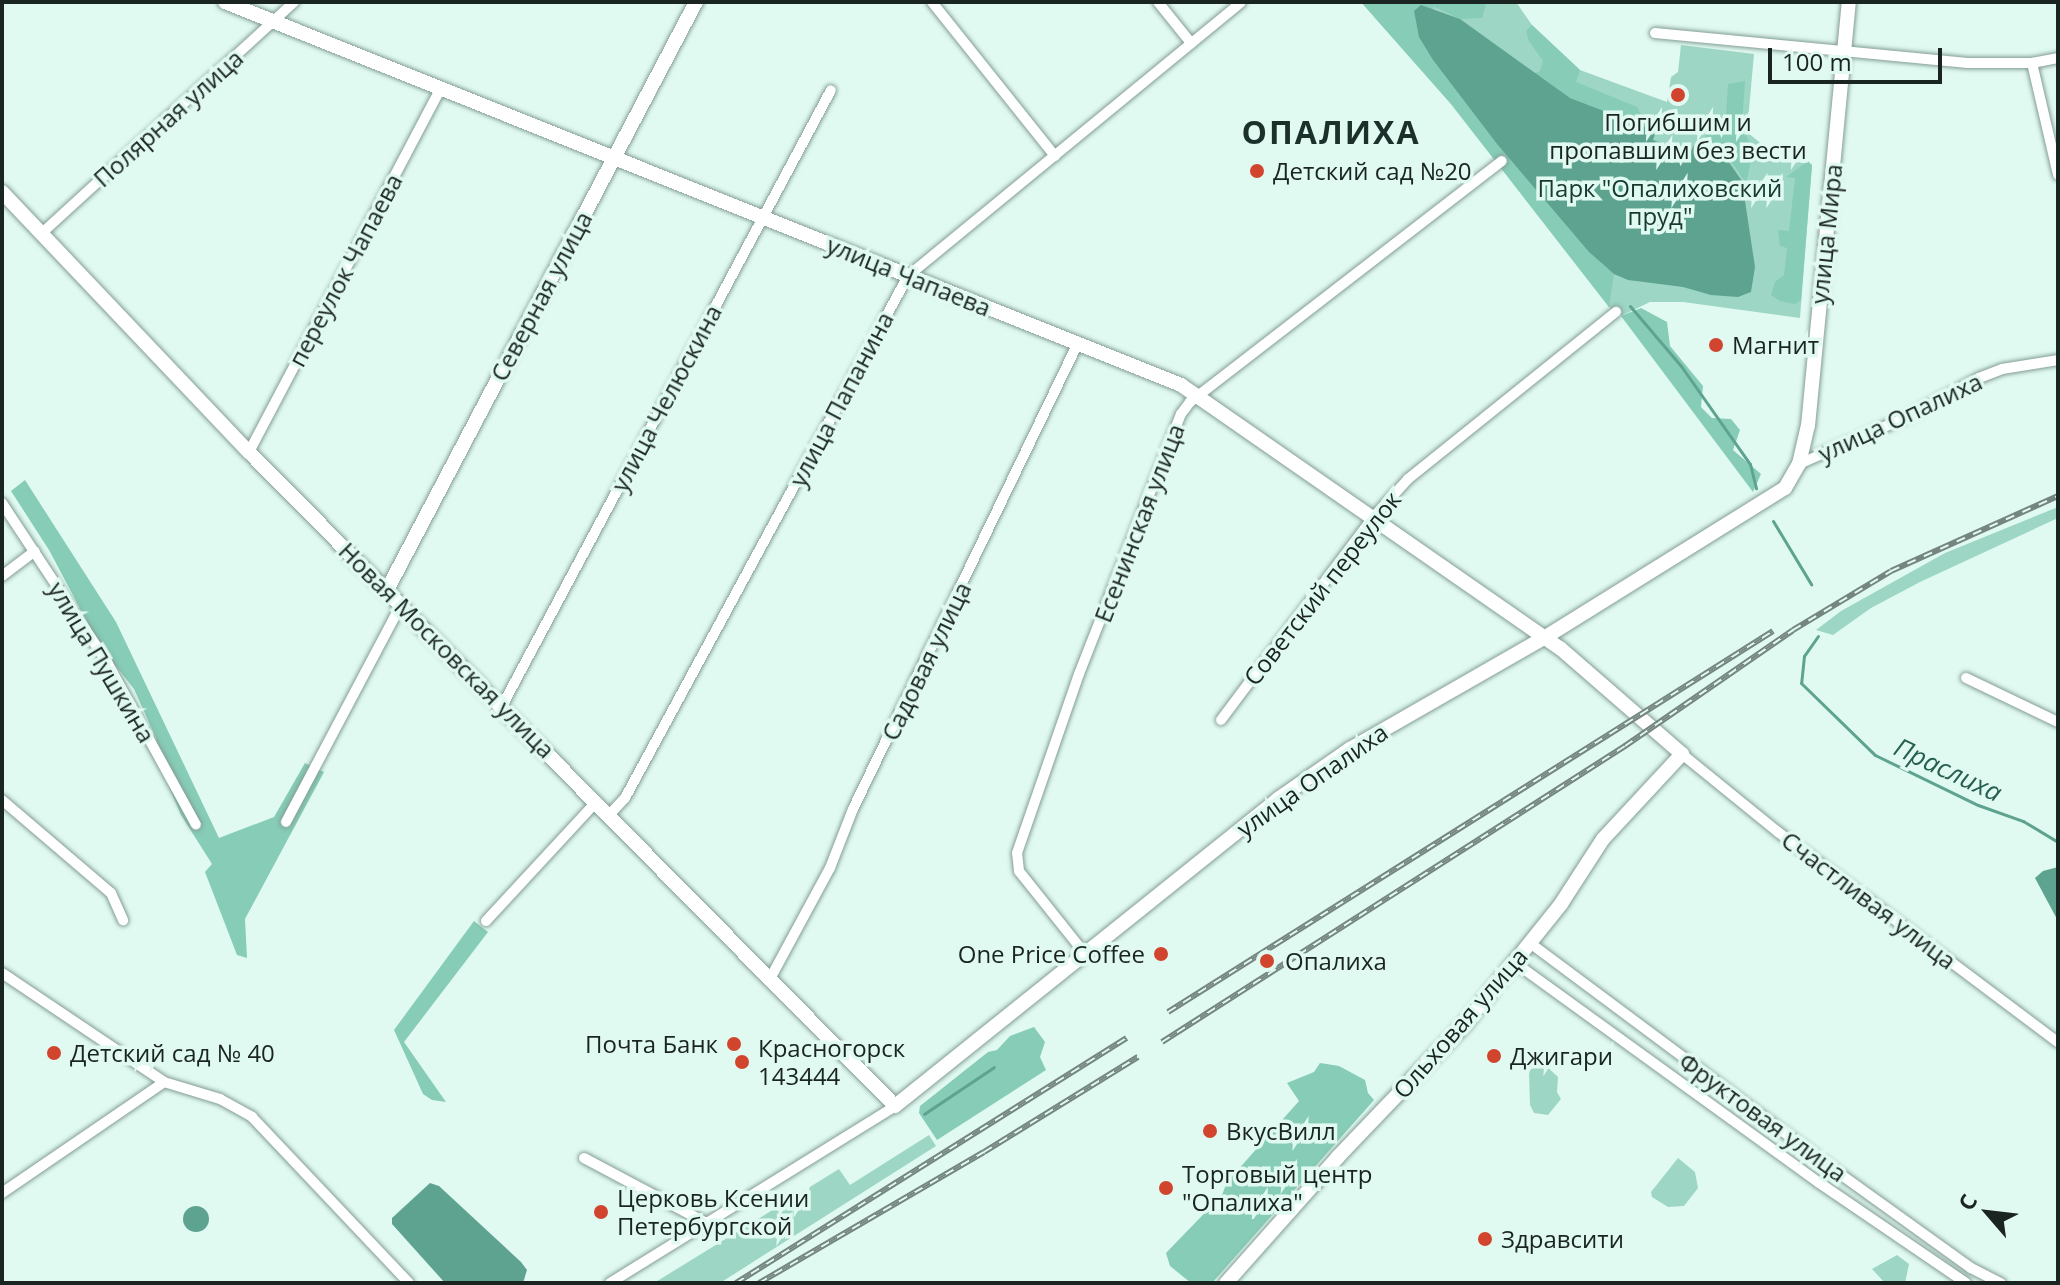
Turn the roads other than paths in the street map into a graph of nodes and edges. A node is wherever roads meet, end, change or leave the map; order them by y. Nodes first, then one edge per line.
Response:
1 (225, 2) edge
2 (294, 2) edge
3 (696, 2) edge
4 (932, 2) edge
5 (1158, 2) edge
6 (1241, 2) edge
7 (1849, 2) edge
8 (273, 22) junction
9 (1655, 33) dead end
10 (1191, 43) junction
11 (1844, 50) junction
12 (2058, 58) edge
13 (2032, 63) junction
14 (440, 89) junction
15 (831, 90) dead end
16 (1055, 156) junction
17 (613, 160) junction
18 (1502, 161) dead end
19 (2058, 175) edge
20 (4, 199) edge
21 (763, 218) junction
22 (42, 233) junction
23 (908, 276) junction
24 (1616, 312) dead end
25 (1078, 343) junction
26 (2058, 360) edge
27 (1201, 396) junction
28 (249, 452) junction
29 (1799, 464) junction
30 (2, 503) edge
31 (1371, 520) junction
32 (35, 551) junction
33 (2, 576) edge
34 (387, 590) junction
35 (401, 605) junction
36 (1544, 638) junction
37 (1966, 678) dead end
38 (502, 706) junction
39 (1221, 720) dead end
40 (2058, 722) edge
41 (1682, 754) junction
42 (2, 800) edge
43 (597, 801) junction
44 (610, 814) junction
45 (286, 822) dead end
46 (196, 825) dead end
47 (123, 920) dead end
48 (486, 921) dead end
49 (1530, 943) junction
50 (1086, 955) junction
51 (1514, 962) junction
52 (2, 973) edge
53 (771, 977) junction
54 (2058, 1042) edge
55 (164, 1082) junction
56 (895, 1106) junction
57 (584, 1158) dead end
58 (2, 1193) edge
59 (706, 1223) junction
60 (409, 1283) edge
61 (610, 1283) edge
62 (1226, 1283) edge
63 (1966, 1283) edge
64 (2001, 1283) edge

1 - 8 street, улица Чапаева
2 - 8 street, Полярная улица
3 - 17 street, Северная улица
4 - 16 street
5 - 10 street
6 - 10 street, улица Папанина
7 - 11 street, улица Мира
8 - 14 street, улица Чапаева
8 - 22 street, Полярная улица
9 - 11 street
10 - 16 street, улица Папанина
11 - 13 street
11 - 29 street, улица Мира
12 - 13 street
13 - 19 street
14 - 17 street, улица Чапаева
14 - 28 street, переулок Чапаева
15 - 21 street, улица Челюскина
16 - 23 street, улица Папанина
17 - 21 street, улица Чапаева
17 - 34 street, Северная улица
18 - 27 street, Есенинская улица
20 - 22 street, Новая Московская улица
21 - 23 street, улица Чапаева
21 - 38 street, улица Челюскина
22 - 28 street, Новая Московская улица
23 - 25 street, улица Чапаева
23 - 44 street, улица Папанина
24 - 31 street, Советский переулок
25 - 27 street, улица Чапаева
25 - 53 street, Садовая улица
26 - 29 street, улица Опалиха
27 - 31 street, улица Чапаева
27 - 50 street, Есенинская улица
28 - 34 street, Новая Московская улица
29 - 36 street, улица Опалиха
30 - 32 street, улица Пушкина
31 - 36 street, улица Чапаева
31 - 39 street, Советский переулок
32 - 33 street
32 - 46 street, улица Пушкина
34 - 35 street, Новая Московская улица
35 - 38 street, Новая Московская улица
35 - 45 street
36 - 41 street, улица Чапаева
36 - 50 street, улица Опалиха
37 - 40 street
38 - 43 street, Новая Московская улица
41 - 49 street, Ольховая улица
41 - 54 street, Счастливая улица
42 - 47 street
43 - 44 street, Новая Московская улица
43 - 48 street
44 - 53 street, Новая Московская улица
49 - 51 street, Ольховая улица
49 - 64 street, Фруктовая улица
50 - 56 street, улица Опалиха
51 - 62 street, Ольховая улица
51 - 63 street
52 - 55 street
53 - 56 street, Новая Московская улица
55 - 58 street
55 - 60 street
56 - 59 street, улица Опалиха
57 - 59 street
59 - 61 street, улица Опалиха

